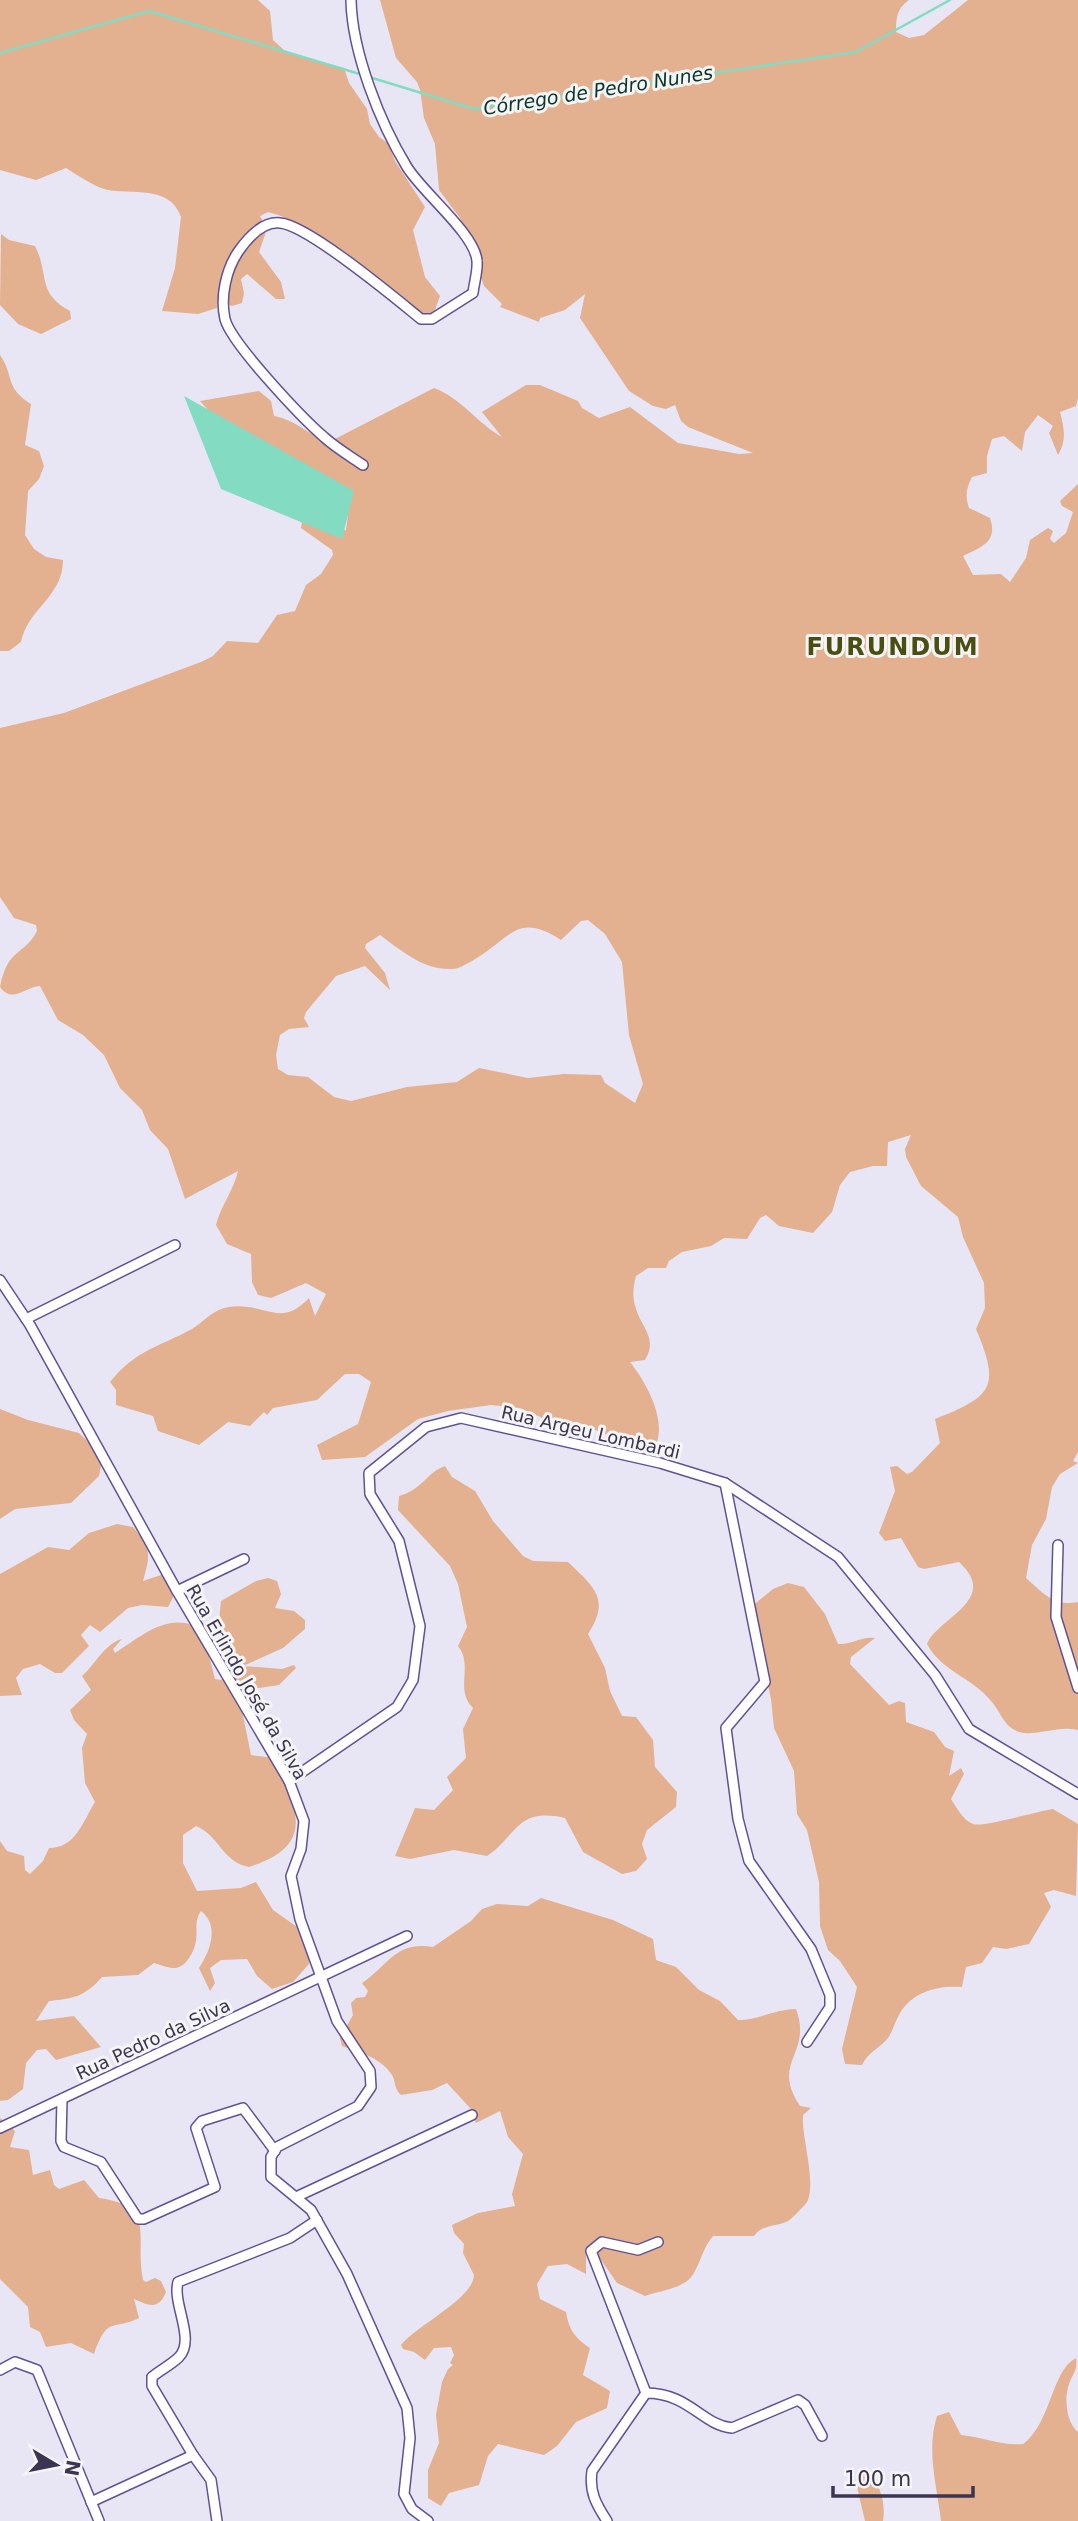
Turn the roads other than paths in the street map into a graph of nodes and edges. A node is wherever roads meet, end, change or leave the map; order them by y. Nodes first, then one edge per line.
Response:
1 (351, 0) edge
2 (363, 465) dead end
3 (175, 1245) dead end
4 (0, 1280) edge
5 (26, 1319) junction
6 (725, 1483) junction
7 (1058, 1545) dead end
8 (244, 1559) dead end
9 (177, 1591) junction
10 (1078, 1688) edge
11 (289, 1781) junction
12 (1078, 1794) edge
13 (407, 1937) dead end
14 (320, 1978) junction
15 (807, 2042) dead end
16 (62, 2099) junction
17 (472, 2115) dead end
18 (0, 2128) edge
19 (275, 2151) junction
20 (296, 2197) junction
21 (317, 2220) junction
22 (657, 2242) dead end
23 (0, 2370) edge
24 (646, 2393) junction
25 (822, 2436) dead end
26 (193, 2455) junction
27 (91, 2502) junction
28 (99, 2521) edge
29 (217, 2521) edge
30 (428, 2521) edge
31 (607, 2521) edge

1 - 2 street
3 - 5 street
4 - 5 street, Rua Erlindo José da Silva
5 - 9 street, Rua Erlindo José da Silva
6 - 11 street, Rua Argeu Lombardi
6 - 12 street, Rua Argeu Lombardi
6 - 15 street
7 - 10 street
8 - 9 street
9 - 11 street, Rua Erlindo José da Silva
11 - 14 street, Rua Erlindo José da Silva
13 - 14 street, Rua Pedro da Silva
14 - 16 street, Rua Pedro da Silva
14 - 19 street, Rua Erlindo José da Silva
16 - 18 street, Rua Pedro da Silva
16 - 19 street
17 - 20 street
19 - 20 street
20 - 21 street
21 - 26 street
21 - 30 street
22 - 24 street
23 - 27 street
24 - 25 street
24 - 31 street
26 - 27 street
26 - 29 street
27 - 28 street

